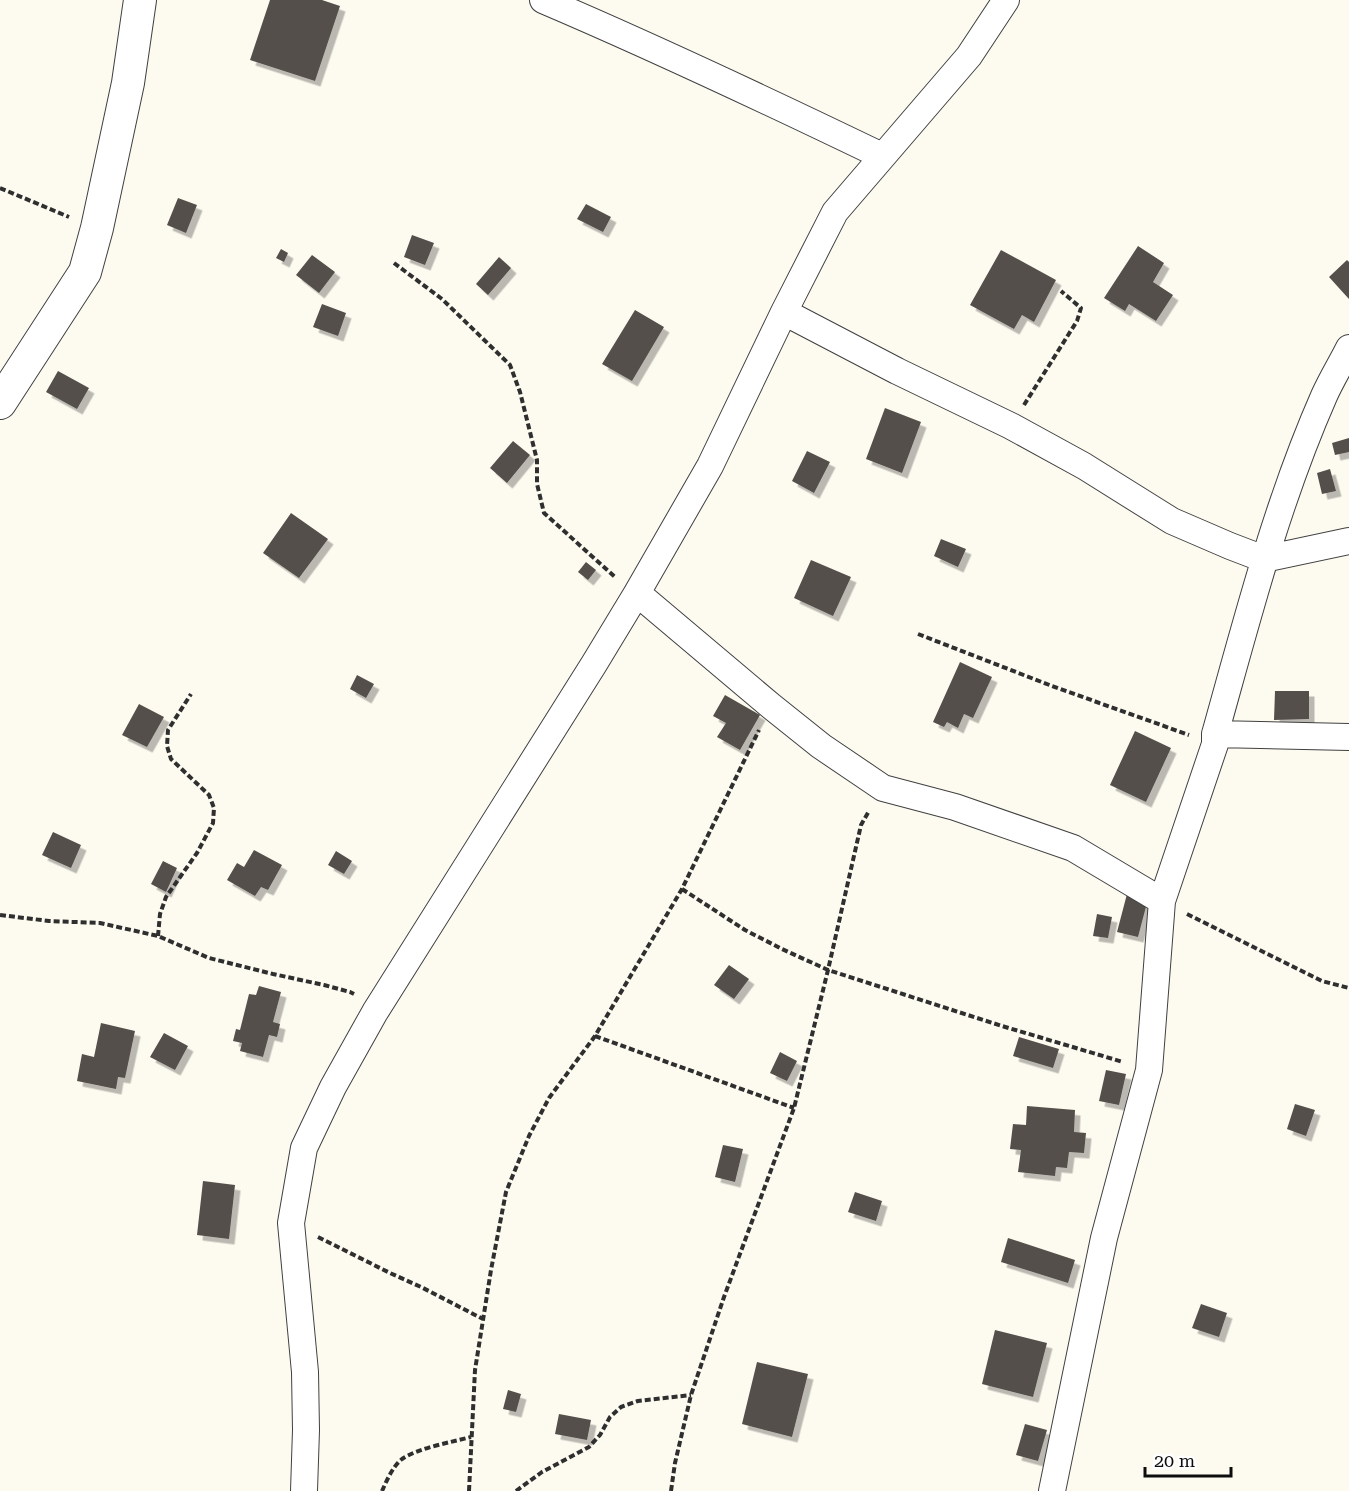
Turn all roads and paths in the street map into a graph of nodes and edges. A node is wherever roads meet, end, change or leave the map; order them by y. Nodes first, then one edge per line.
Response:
1 (140, 0) edge
2 (543, 0) edge
3 (1006, 0) edge
4 (882, 156) junction
5 (0, 188) edge
6 (97, 228) junction
7 (394, 263) dead end
8 (1061, 291) dead end
9 (784, 312) junction
10 (1349, 348) edge
11 (0, 403) edge
12 (1011, 426) junction
13 (1349, 541) edge
14 (1264, 559) junction
15 (637, 593) junction
16 (918, 633) dead end
17 (190, 694) dead end
18 (771, 706) junction
19 (1349, 737) edge
20 (1215, 739) junction
21 (883, 788) junction
22 (682, 889) junction
23 (1162, 901) junction
24 (0, 915) edge
25 (158, 936) junction
26 (828, 970) junction
27 (1349, 988) edge
28 (375, 1012) junction
29 (595, 1036) junction
30 (1149, 1070) junction
31 (794, 1108) junction
32 (291, 1223) junction
33 (483, 1319) junction
34 (692, 1395) junction
35 (471, 1437) junction
36 (304, 1491) edge
37 (381, 1491) edge
38 (469, 1491) edge
39 (516, 1491) edge
40 (671, 1491) edge
41 (1052, 1491) edge

1 - 6 street
2 - 4 street
3 - 4 street
4 - 9 street
5 - 6 path
6 - 11 street
7 - 15 path
8 - 12 path
9 - 12 street
9 - 15 street
10 - 14 street
12 - 14 street
13 - 14 street
14 - 20 street
15 - 18 street
15 - 28 street
16 - 20 path
17 - 25 path
18 - 21 street
18 - 22 path
19 - 20 street
20 - 23 street
21 - 23 street
21 - 26 path
22 - 26 path
22 - 29 path
23 - 27 path
23 - 30 street
24 - 25 path
25 - 28 path
26 - 30 path
26 - 31 path
28 - 32 street
29 - 31 path
29 - 33 path
30 - 41 street
31 - 34 path
32 - 33 path
32 - 36 street
33 - 35 path
34 - 39 path
34 - 40 path
35 - 37 path
35 - 38 path

